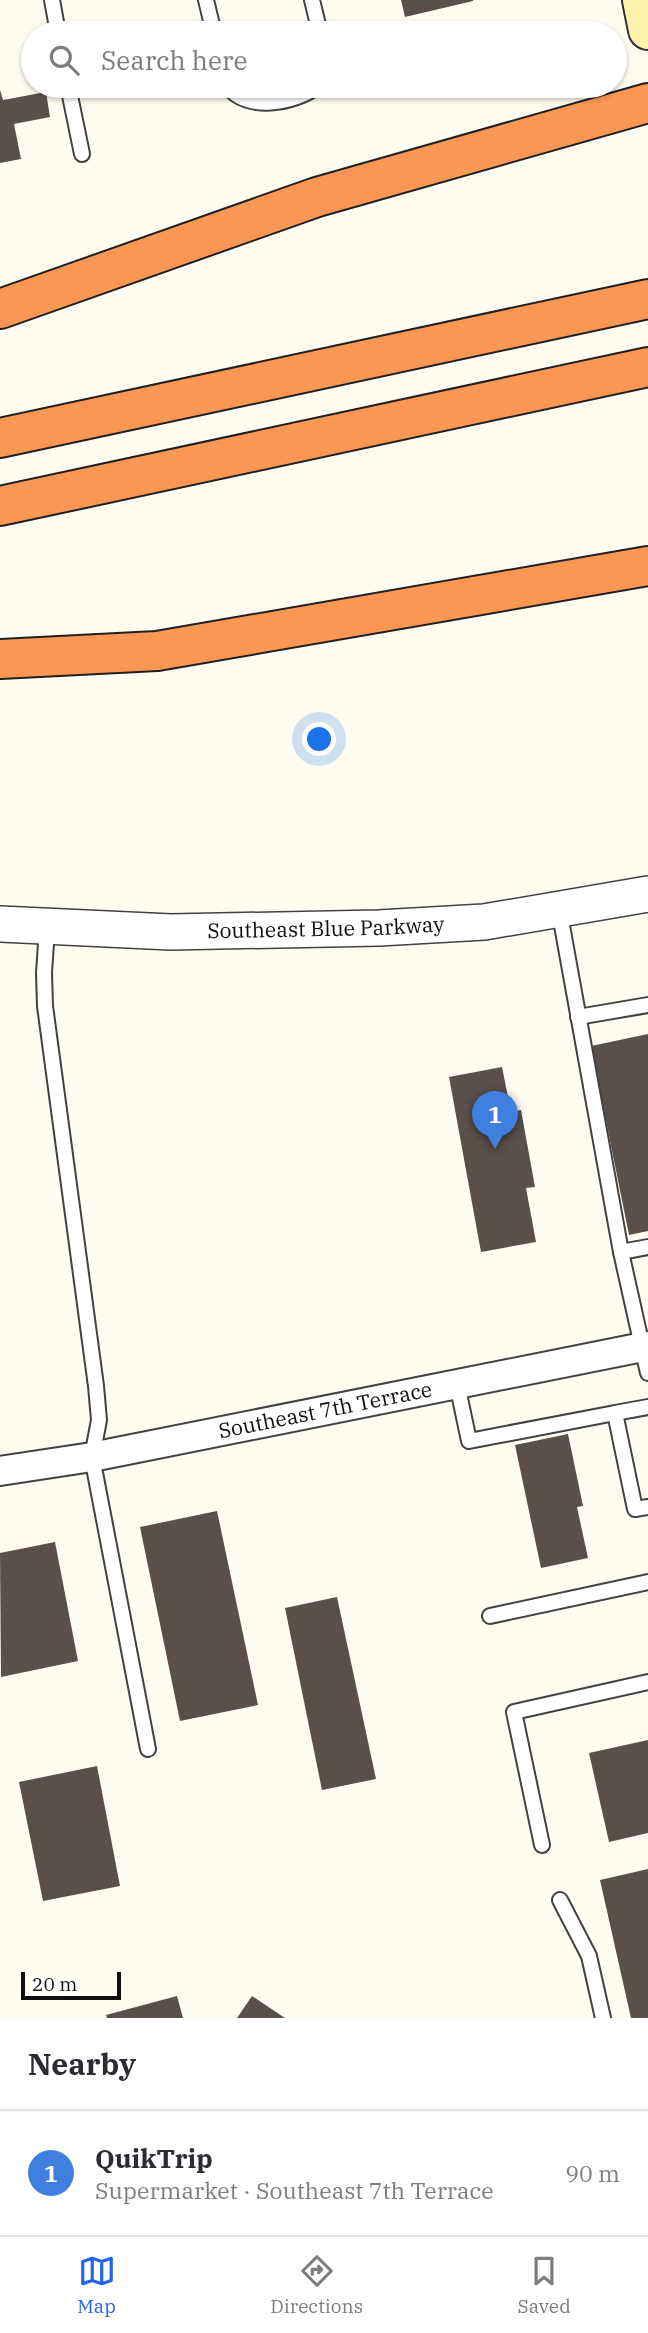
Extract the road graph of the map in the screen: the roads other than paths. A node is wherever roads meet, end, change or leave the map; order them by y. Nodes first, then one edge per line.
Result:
1 (51, 0) edge
2 (206, 0) edge
3 (313, 0) edge
4 (642, 0) edge
5 (55, 21) edge
6 (211, 21) edge
7 (317, 21) edge
8 (648, 30) edge
9 (70, 98) edge
10 (239, 98) edge
11 (287, 98) edge
12 (648, 103) edge
13 (82, 154) dead end
14 (648, 299) edge
15 (0, 309) edge
16 (648, 367) edge
17 (0, 438) edge
18 (0, 506) edge
19 (648, 566) edge
20 (596, 575) junction
21 (648, 590) edge
22 (0, 659) edge
23 (648, 894) edge
24 (559, 909) junction
25 (0, 924) edge
26 (48, 927) junction
27 (648, 1005) edge
28 (578, 1017) junction
29 (648, 1247) edge
30 (621, 1252) junction
31 (646, 1355) edge
32 (457, 1384) junction
33 (648, 1407) edge
34 (615, 1413) junction
35 (92, 1457) junction
36 (0, 1471) edge
37 (648, 1507) edge
38 (648, 1581) edge
39 (490, 1616) dead end
40 (648, 1682) edge
41 (148, 1749) dead end
42 (542, 1845) dead end
43 (560, 1900) dead end
44 (603, 2018) edge

1 - 5 lane
2 - 6 lane
3 - 7 lane
4 - 8 main road
9 - 13 lane
10 - 11 lane
12 - 15 highway
14 - 17 highway
16 - 18 highway
19 - 20 highway
20 - 21 highway
20 - 22 highway
23 - 24 street, Southeast Blue Parkway
24 - 26 street, Southeast Blue Parkway
24 - 28 lane
25 - 26 street, Southeast Blue Parkway
26 - 35 lane
27 - 28 lane
28 - 30 lane
29 - 30 lane
30 - 31 lane
31 - 32 street, Southeast 7th Terrace
32 - 34 lane
32 - 35 street, Southeast 7th Terrace
33 - 34 lane
34 - 37 lane
35 - 36 street, Southeast 7th Terrace
35 - 41 lane
38 - 39 lane
40 - 42 lane
43 - 44 lane

